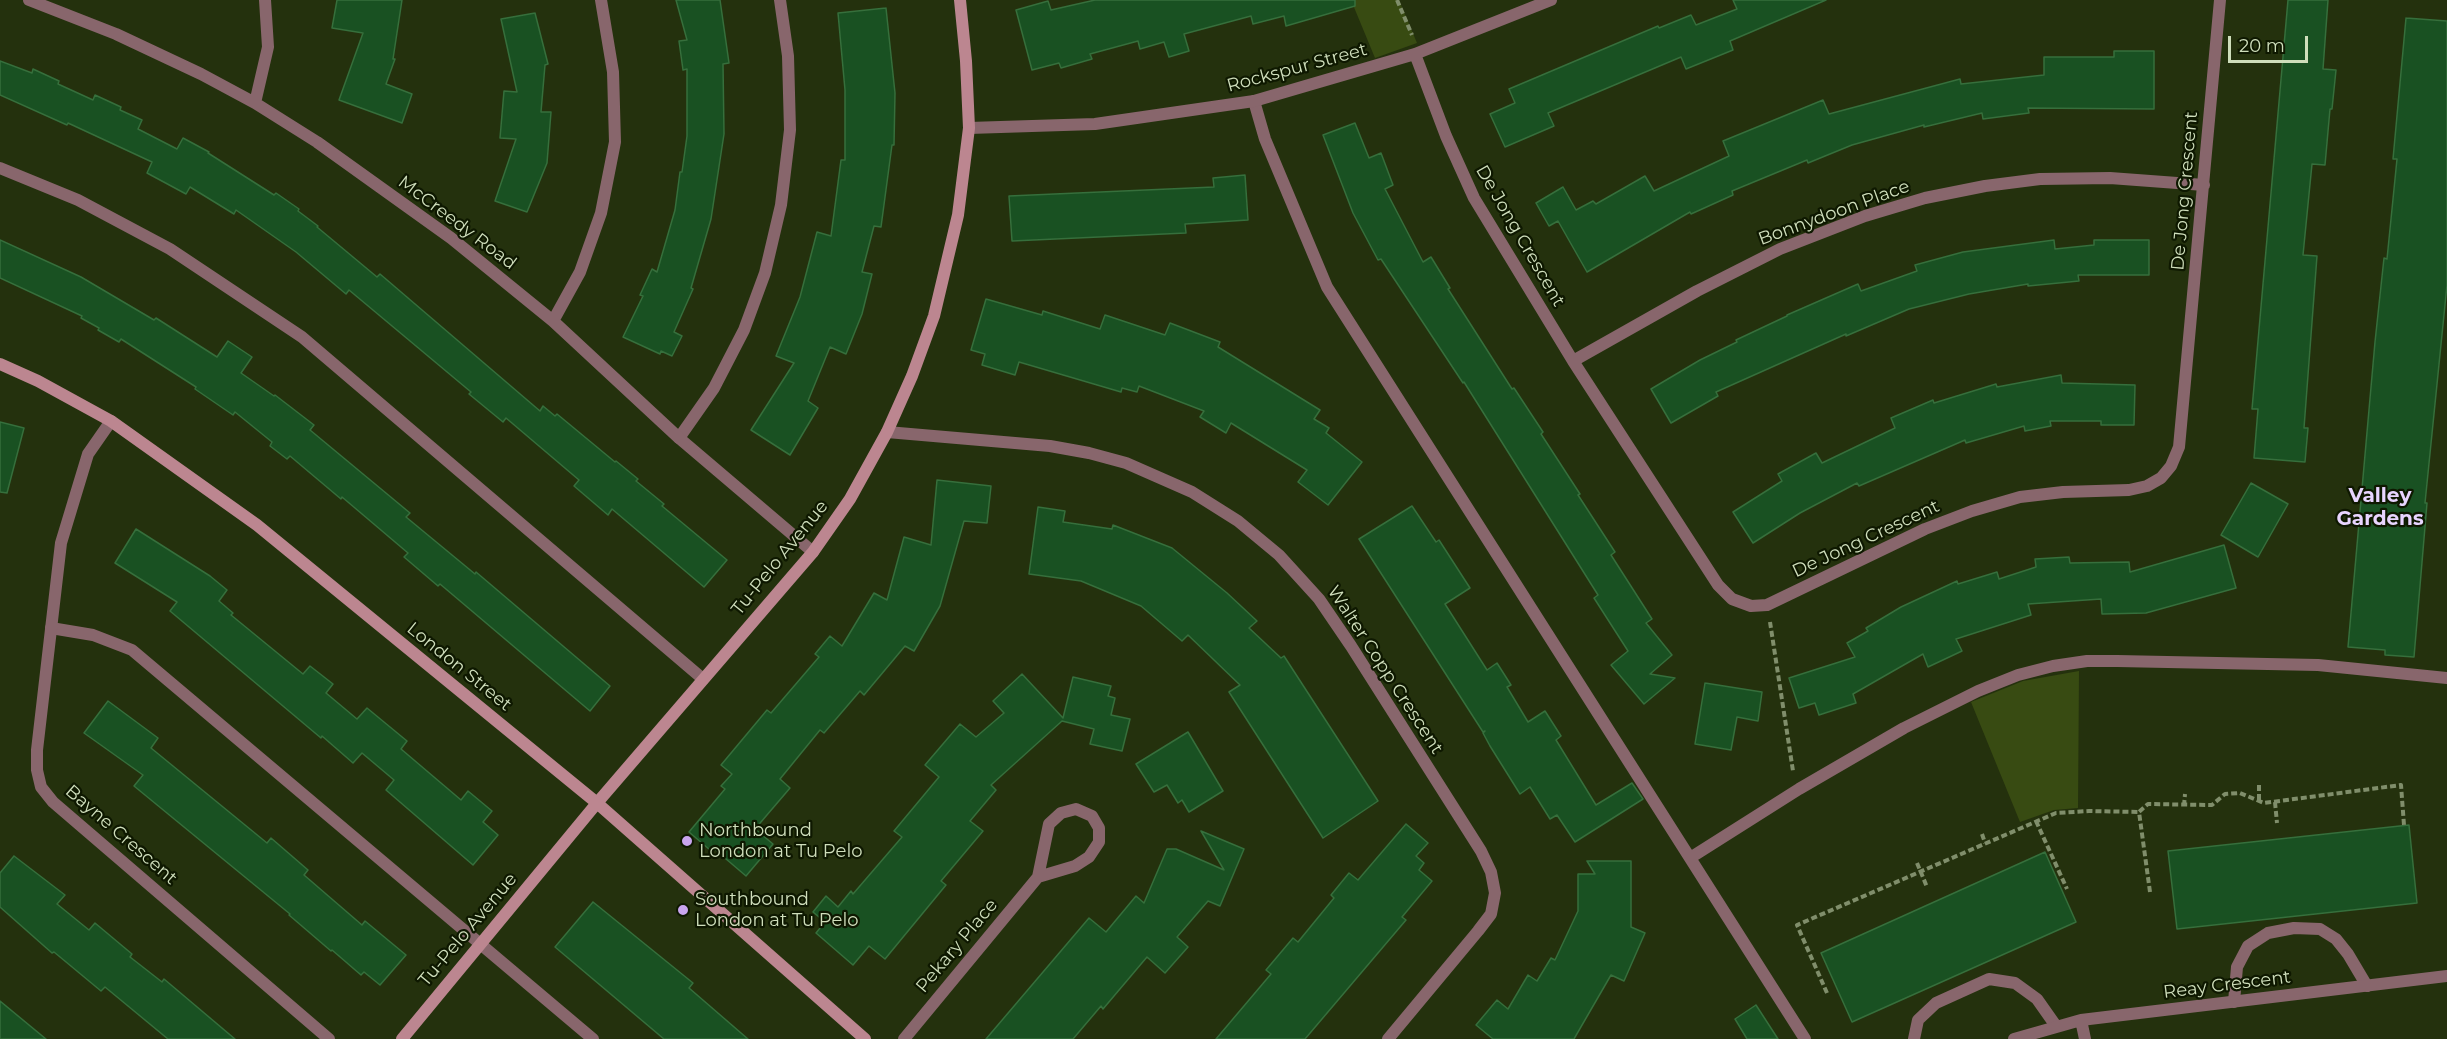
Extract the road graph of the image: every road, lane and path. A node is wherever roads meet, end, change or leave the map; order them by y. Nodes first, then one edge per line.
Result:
1 (29, 0) edge
2 (266, 0) edge
3 (601, 0) edge
4 (780, 0) edge
5 (960, 0) edge
6 (1397, 0) edge
7 (1551, 0) edge
8 (2220, 0) edge
9 (1417, 53) junction
10 (1254, 101) junction
11 (255, 104) junction
12 (969, 128) junction
13 (0, 168) edge
14 (2204, 185) junction
15 (553, 321) junction
16 (1573, 361) junction
17 (0, 364) edge
18 (111, 421) junction
19 (887, 432) junction
20 (679, 438) junction
21 (813, 552) junction
22 (1767, 605) junction
23 (51, 627) junction
24 (2447, 678) edge
25 (703, 679) junction
26 (2259, 785) dead end
27 (1799, 789) junction
28 (2185, 794) dead end
29 (2259, 801) junction
30 (2275, 802) junction
31 (597, 803) junction
32 (2114, 804) dead end
33 (2184, 806) junction
34 (2114, 812) junction
35 (2139, 812) junction
36 (2036, 821) junction
37 (2277, 823) dead end
38 (2404, 825) dead end
39 (1982, 834) dead end
40 (1985, 843) junction
41 (1690, 858) junction
42 (1917, 863) dead end
43 (1920, 871) junction
44 (1038, 877) junction
45 (1927, 887) dead end
46 (2067, 889) dead end
47 (2150, 892) dead end
48 (480, 944) junction
49 (2447, 976) edge
50 (2367, 986) junction
51 (1827, 993) dead end
52 (2234, 1002) junction
53 (2081, 1020) junction
54 (2056, 1026) junction
55 (329, 1039) edge
56 (402, 1039) edge
57 (593, 1039) edge
58 (865, 1039) edge
59 (904, 1039) edge
60 (1388, 1039) edge
61 (1804, 1039) edge
62 (1914, 1039) edge
63 (2014, 1039) edge
64 (2085, 1039) edge

1 - 11 street, McCreedy Road
2 - 11 street
3 - 15 street
4 - 20 street
5 - 12 street, Tu-Pelo Avenue
6 - 9 path
7 - 9 street, Rockspur Street
8 - 14 street, De Jong Crescent
9 - 10 street, Rockspur Street
9 - 16 street, De Jong Crescent
10 - 12 street, Rockspur Street
10 - 41 street
11 - 15 street, McCreedy Road
12 - 19 street, Tu-Pelo Avenue
13 - 25 street
14 - 16 street, Bonnydoon Place
14 - 22 street, De Jong Crescent
15 - 20 street, McCreedy Road
16 - 22 street, De Jong Crescent
17 - 18 street, London Street
18 - 23 street, Bayne Crescent
18 - 31 street, London Street
19 - 21 street, Tu-Pelo Avenue
19 - 60 street, Walter Copp Crescent
20 - 21 street, McCreedy Road
21 - 25 street, Tu-Pelo Avenue
22 - 27 path
23 - 48 street
23 - 55 street, Bayne Crescent
24 - 27 street
25 - 31 street, Tu-Pelo Avenue
26 - 29 path
27 - 41 street
28 - 33 path
29 - 30 path
29 - 33 path
30 - 37 path
30 - 38 path
31 - 48 street, Tu-Pelo Avenue
31 - 58 street, London Street
32 - 34 path
33 - 35 path
34 - 35 path
34 - 36 path
35 - 47 path
36 - 40 path
36 - 46 path
39 - 40 path
40 - 43 path
41 - 61 street
42 - 43 path
43 - 45 path
43 - 51 path
44 - 44 street, Pekary Place
44 - 59 street, Pekary Place
48 - 56 street, Tu-Pelo Avenue
48 - 57 street
49 - 50 street, Reay Crescent
50 - 52 street, Reay Crescent
50 - 52 street
52 - 53 street, Reay Crescent
53 - 54 street, Reay Crescent
53 - 64 street
54 - 62 street
54 - 63 street, Reay Crescent

